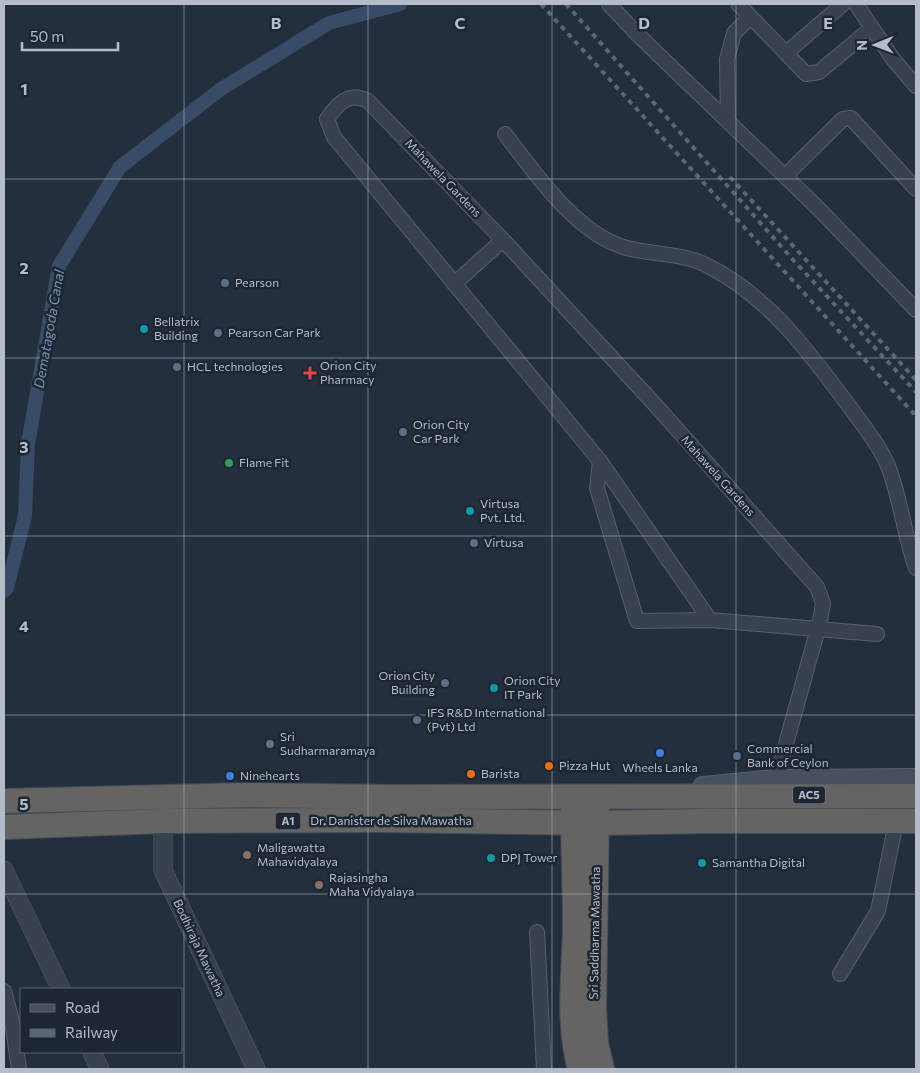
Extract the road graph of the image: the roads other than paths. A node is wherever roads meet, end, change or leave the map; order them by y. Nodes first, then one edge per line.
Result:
1 (609, 4) edge
2 (738, 4) edge
3 (844, 4) edge
4 (856, 4) edge
5 (750, 16) junction
6 (872, 28) junction
7 (786, 53) junction
8 (916, 86) edge
9 (728, 120) junction
10 (505, 134) dead end
11 (785, 176) junction
12 (916, 189) edge
13 (504, 240) junction
14 (454, 284) junction
15 (914, 301) edge
16 (600, 461) junction
17 (916, 568) edge
18 (710, 620) junction
19 (817, 630) junction
20 (877, 634) dead end
21 (916, 779) edge
22 (776, 780) junction
23 (608, 796) junction
24 (916, 796) edge
25 (572, 797) junction
26 (4, 801) edge
27 (163, 821) junction
28 (916, 821) edge
29 (629, 822) junction
30 (573, 823) junction
31 (598, 824) junction
32 (4, 827) edge
33 (894, 832) junction
34 (916, 832) edge
35 (6, 879) edge
36 (537, 932) dead end
37 (840, 974) dead end
38 (61, 988) edge
39 (4, 992) edge
40 (92, 1053) edge
41 (19, 1069) edge
42 (100, 1069) edge
43 (256, 1069) edge
44 (544, 1069) edge
45 (580, 1069) edge
46 (602, 1069) edge

1 - 9 street
2 - 5 street
3 - 7 street
4 - 6 street
5 - 7 street
5 - 9 street
6 - 7 street
6 - 8 street
9 - 11 street
10 - 17 street
11 - 12 street
11 - 15 street
13 - 14 street
13 - 14 street, Mahawela Gardens
13 - 19 street, Mahawela Gardens
14 - 16 street, Mahawela Gardens
16 - 18 street, Mahawela Gardens
16 - 18 street
18 - 19 street
19 - 20 street
19 - 22 street, Mahawela Gardens
21 - 22 main road
22 - 23 main road
23 - 24 highway, AC5
23 - 25 highway, Dr. Danister de Silva Mawatha / A1
23 - 31 highway, Sri Saddharma Mawatha
25 - 26 highway, Dr. Danister de Silva Mawatha / A1
25 - 30 highway, Sri Saddharma Mawatha
27 - 30 highway, Dr. Danister de Silva Mawatha / A1
27 - 32 highway, Dr. Danister de Silva Mawatha / A1
27 - 43 street, Bodhiraja Mawatha
28 - 29 highway, AC5
29 - 31 highway, AC5
29 - 33 main road
30 - 31 highway, Dr. Danister de Silva Mawatha / A1
30 - 45 highway, Sri Saddharma Mawatha
31 - 46 highway, Sri Saddharma Mawatha
33 - 34 main road
33 - 37 street
35 - 38 street
36 - 44 street
39 - 41 street
40 - 42 street

